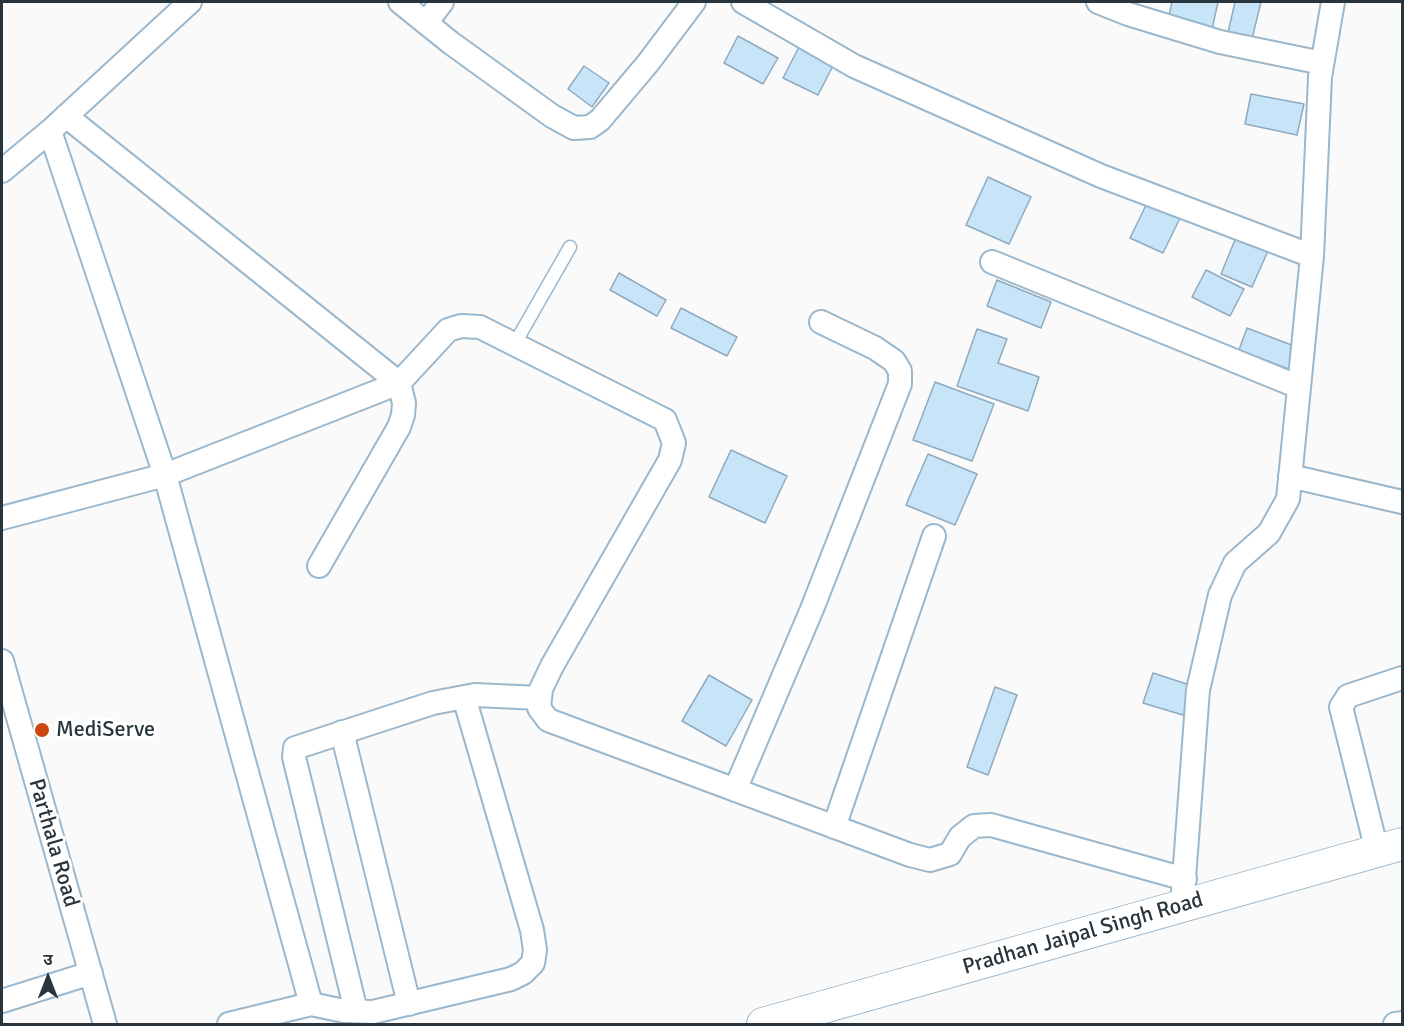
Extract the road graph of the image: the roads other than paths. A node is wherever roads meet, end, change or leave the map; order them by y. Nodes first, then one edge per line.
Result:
1 (190, 2) edge
2 (400, 2) edge
3 (442, 2) edge
4 (694, 2) edge
5 (743, 2) edge
6 (1098, 2) edge
7 (1333, 2) edge
8 (426, 22) junction
9 (1322, 63) junction
10 (58, 123) junction
11 (2, 171) edge
12 (570, 247) dead end
13 (1312, 256) junction
14 (992, 262) dead end
15 (821, 322) dead end
16 (514, 345) junction
17 (399, 383) junction
18 (1299, 387) junction
19 (165, 475) junction
20 (1290, 476) junction
21 (1402, 502) edge
22 (2, 519) edge
23 (934, 536) dead end
24 (319, 566) dead end
25 (2, 662) edge
26 (1402, 678) edge
27 (464, 698) junction
28 (540, 698) junction
29 (342, 732) junction
30 (735, 790) junction
31 (834, 827) junction
32 (1390, 847) edge
33 (1182, 893) junction
34 (91, 973) junction
35 (2, 1001) edge
36 (311, 1004) junction
37 (409, 1004) junction
38 (356, 1011) junction
39 (1402, 1023) edge
40 (105, 1024) edge
41 (229, 1024) edge
42 (763, 1024) edge
43 (1395, 1024) edge

1 - 10 street
2 - 8 street
3 - 8 street
4 - 8 street
5 - 13 street
6 - 9 street
7 - 9 street
9 - 13 street
10 - 11 street
10 - 17 street
10 - 19 street
12 - 16 lane
13 - 18 street
14 - 18 street
15 - 30 street
16 - 17 street
16 - 28 street
17 - 19 street
17 - 24 street
18 - 20 street
19 - 22 street
19 - 36 street
20 - 21 street
20 - 33 street
23 - 31 street
25 - 34 street, Parthala Road
26 - 32 street
27 - 28 street
27 - 29 street
27 - 37 street
28 - 30 street
29 - 37 street
29 - 38 street
30 - 31 street
31 - 33 street
32 - 33 street, Pradhan Jaipal Singh Road
33 - 42 street, Pradhan Jaipal Singh Road
34 - 35 street
34 - 40 street, Parthala Road
36 - 38 street
36 - 41 street
37 - 38 street
39 - 43 street

